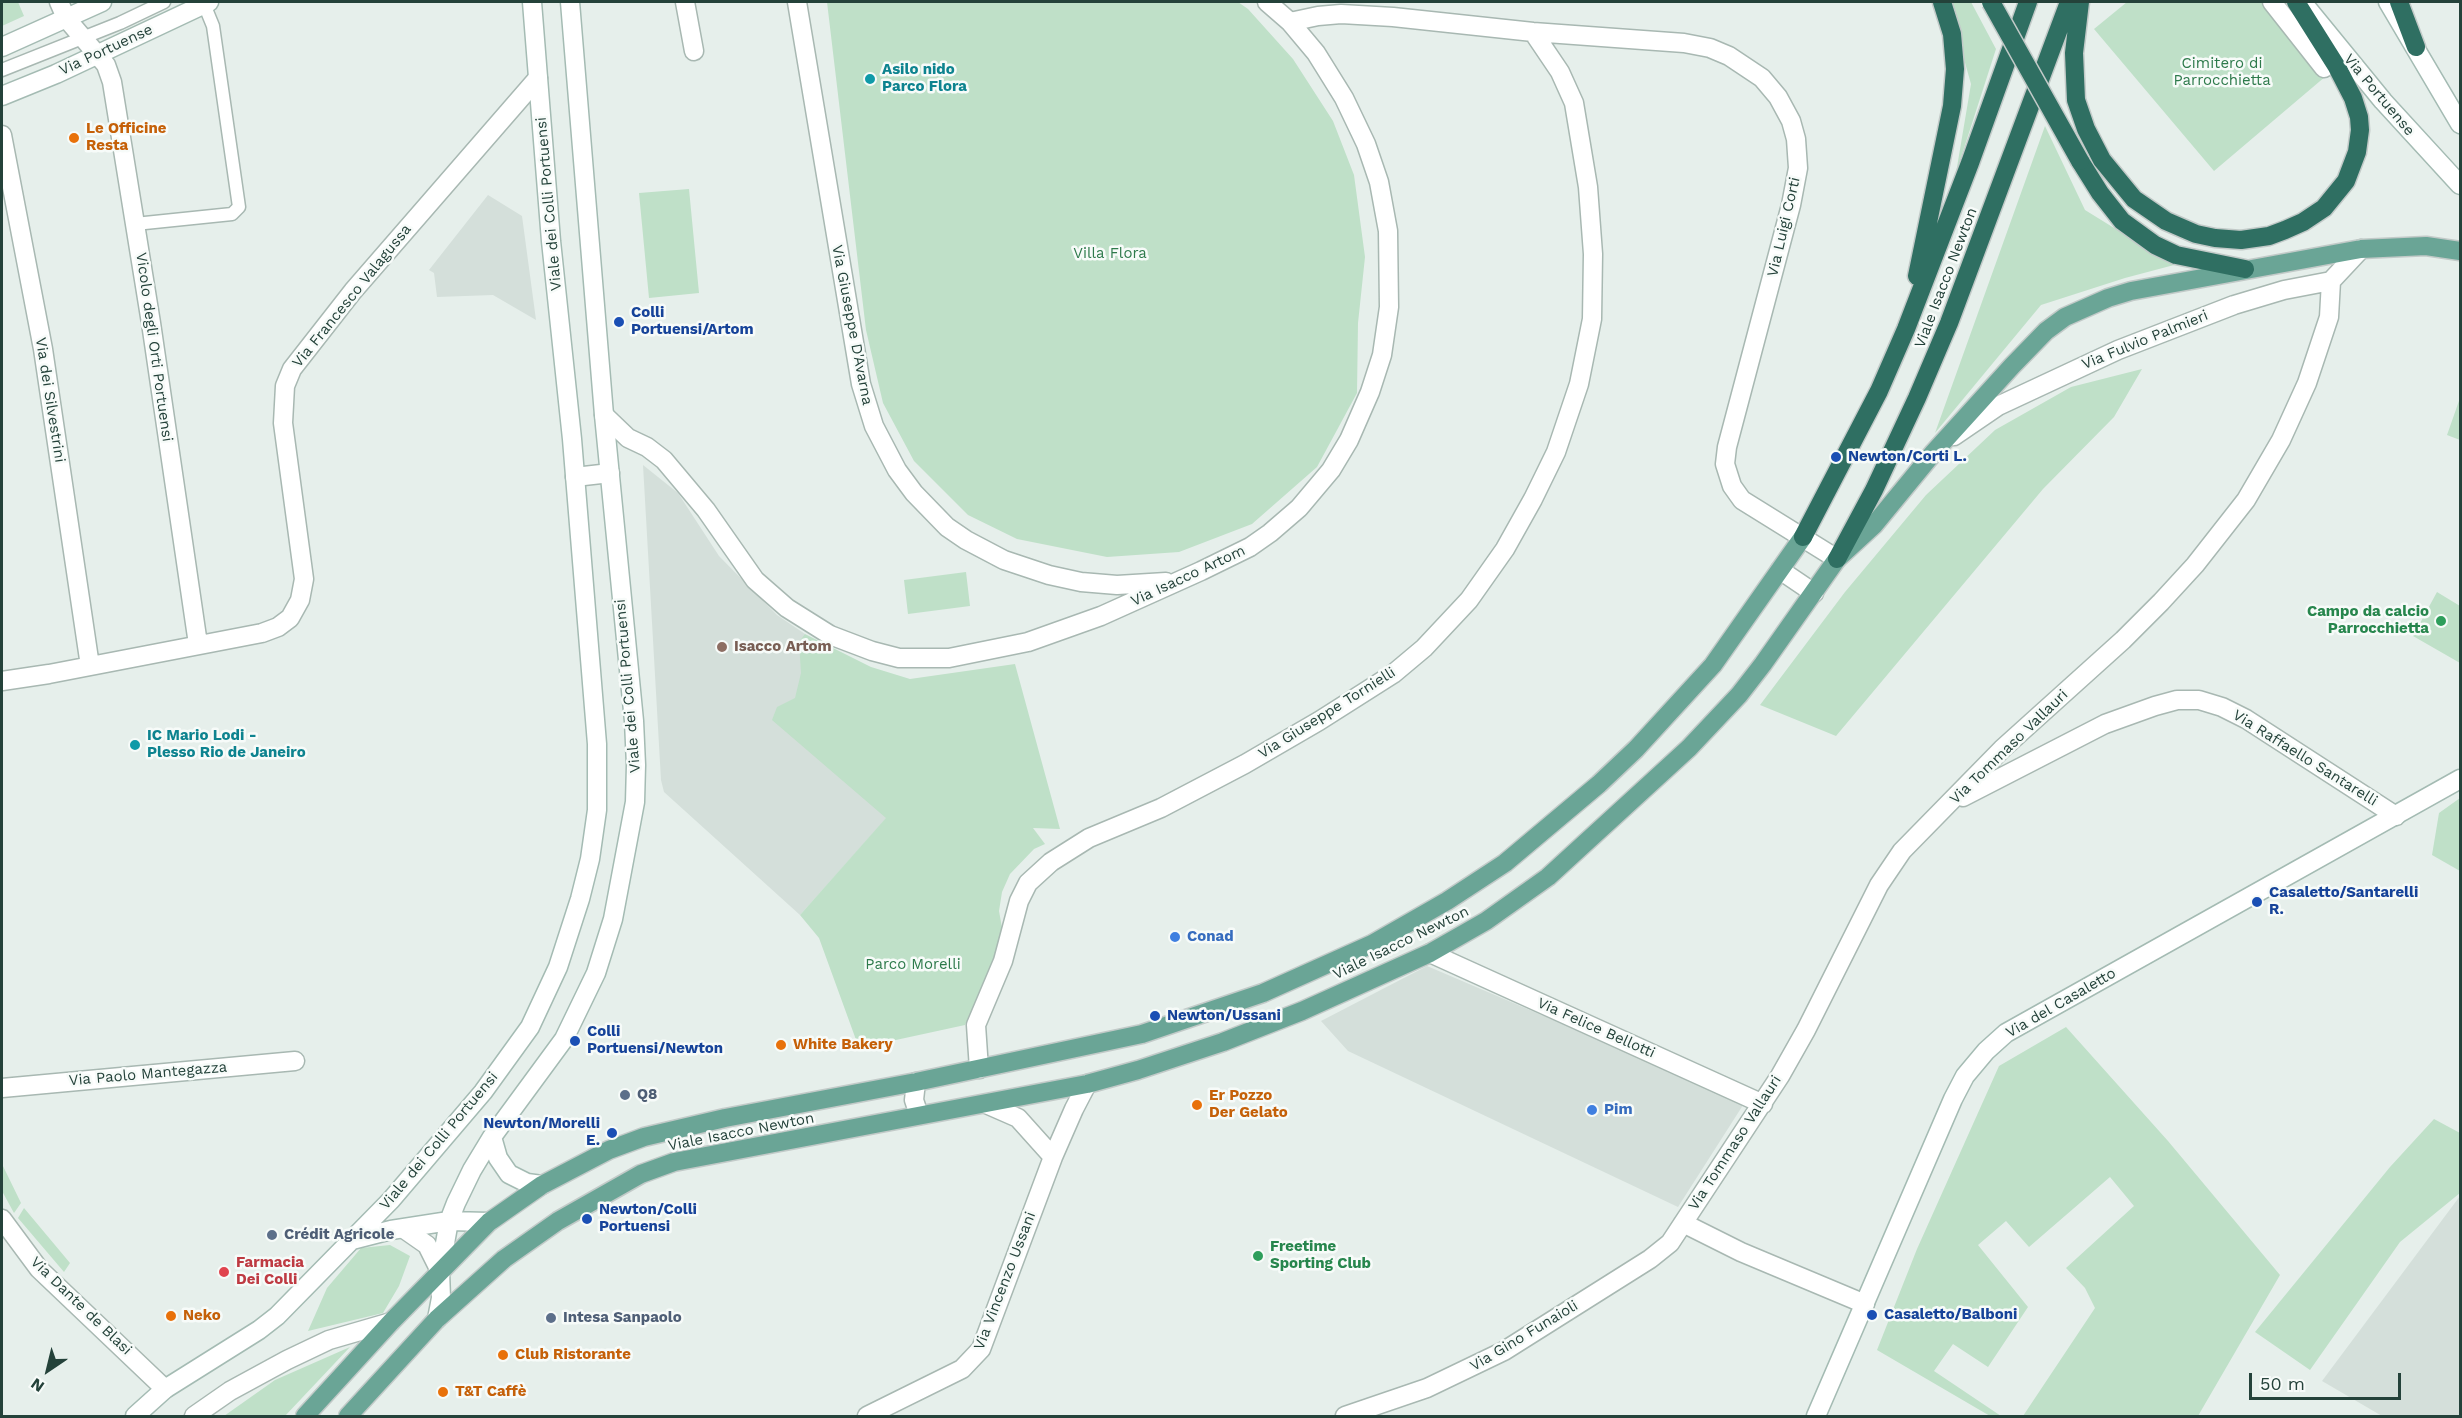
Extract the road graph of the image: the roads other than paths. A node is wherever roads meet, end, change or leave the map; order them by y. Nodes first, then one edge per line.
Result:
1 (102, 2) edge
2 (164, 2) edge
3 (532, 2) edge
4 (570, 2) edge
5 (685, 2) edge
6 (797, 2) edge
7 (1267, 2) edge
8 (1942, 2) edge
9 (1991, 2) edge
10 (2028, 2) edge
11 (2069, 2) edge
12 (2080, 2) edge
13 (2272, 2) edge
14 (2296, 2) edge
15 (2302, 2) edge
16 (2388, 2) edge
17 (2400, 2) edge
18 (207, 3) edge
19 (62, 10) edge
20 (1290, 22) junction
21 (1533, 32) junction
22 (84, 37) junction
23 (2, 47) edge
24 (2416, 47) junction
25 (694, 51) dead end
26 (98, 54) junction
27 (2324, 68) dead end
28 (2, 70) edge
29 (538, 78) junction
30 (2, 96) edge
31 (2460, 123) edge
32 (2, 135) edge
33 (2460, 185) edge
34 (135, 224) junction
35 (2361, 249) junction
36 (2460, 251) edge
37 (2245, 269) junction
38 (2331, 281) junction
39 (1906, 329) junction
40 (604, 415) junction
41 (1934, 452) junction
42 (610, 473) junction
43 (575, 477) junction
44 (1803, 537) junction
45 (1837, 559) junction
46 (1780, 570) junction
47 (1177, 582) junction
48 (1814, 592) junction
49 (198, 644) junction
50 (90, 666) junction
51 (2, 681) edge
52 (2460, 779) edge
53 (1948, 805) junction
54 (2396, 816) junction
55 (1430, 953) junction
56 (295, 1061) dead end
57 (979, 1068) junction
58 (916, 1082) junction
59 (1087, 1084) junction
60 (2, 1088) edge
61 (986, 1104) junction
62 (1762, 1104) junction
63 (919, 1115) junction
64 (492, 1137) junction
65 (1053, 1157) junction
66 (542, 1185) junction
67 (2, 1219) edge
68 (449, 1221) junction
69 (489, 1222) junction
70 (1683, 1223) junction
71 (404, 1229) junction
72 (352, 1240) junction
73 (440, 1271) junction
74 (1865, 1304) junction
75 (437, 1319) junction
76 (391, 1322) junction
77 (165, 1389) junction
78 (135, 1416) edge
79 (194, 1416) edge
80 (305, 1416) edge
81 (348, 1416) edge
82 (867, 1416) edge
83 (1345, 1416) edge
84 (1816, 1416) edge

1 - 19 street
2 - 22 lane, Via Portuense
3 - 29 street, Viale dei Colli Portuensi
4 - 40 street, Viale dei Colli Portuensi
5 - 25 street
6 - 47 street, Via Giuseppe D'Avarna
7 - 20 street, Via Isacco Artom
8 - 39 highway
9 - 37 highway, bridge
10 - 39 highway, Viale Isacco Newton
11 - 45 highway, Viale Isacco Newton
12 - 14 highway
13 - 27 street
15 - 33 street, Via Portuense
16 - 24 street
17 - 24 highway
18 - 26 street, Via Portuense
18 - 34 lane
19 - 22 street, Vicolo degli Orti Portuensi
19 - 23 street
20 - 21 street, Via Luigi Corti
20 - 47 street, Via Isacco Artom
21 - 44 street, Via Luigi Corti
21 - 57 street, Via Giuseppe Tornielli
22 - 26 street, Vicolo degli Orti Portuensi
22 - 28 lane, Via Portuense
24 - 31 street
26 - 30 street, Via Portuense
26 - 34 street, Vicolo degli Orti Portuensi
29 - 43 street, Viale dei Colli Portuensi
29 - 49 street, Via Francesco Valagussa
32 - 50 street, Via dei Silvestrini
34 - 49 street, Vicolo degli Orti Portuensi
35 - 36 main road
35 - 37 main road
35 - 38 street
37 - 41 main road
38 - 41 street, Via Fulvio Palmieri
38 - 53 street, Via Tommaso Vallauri
39 - 44 highway, Viale Isacco Newton
40 - 42 street, Viale dei Colli Portuensi
40 - 47 street, Via Isacco Artom
41 - 45 main road
42 - 43 street
42 - 64 street, Viale dei Colli Portuensi
43 - 72 street, Viale dei Colli Portuensi
44 - 45 street
44 - 46 main road, Viale Isacco Newton
45 - 48 main road, Viale Isacco Newton
46 - 48 street
46 - 57 main road, Viale Isacco Newton
48 - 55 main road, Viale Isacco Newton
49 - 50 street, Via Francesco Valagussa
50 - 51 street, Via Francesco Valagussa
52 - 54 street, Via del Casaletto
53 - 54 street, Via Raffaello Santarelli
53 - 62 street, Via Tommaso Vallauri
54 - 74 street, Via del Casaletto
55 - 59 main road, Viale Isacco Newton
55 - 62 street, Via Felice Bellotti
56 - 60 street, Via Paolo Mantegazza
57 - 58 main road, Viale Isacco Newton
58 - 63 street
58 - 66 main road, Viale Isacco Newton
59 - 61 main road, Viale Isacco Newton
59 - 65 street, Via Vincenzo Ussani
61 - 63 main road, Viale Isacco Newton
61 - 65 street
62 - 70 street, Via Tommaso Vallauri
63 - 75 main road, Viale Isacco Newton
64 - 66 street
64 - 68 street, Viale dei Colli Portuensi
65 - 82 street, Via Vincenzo Ussani
66 - 69 main road, Viale Isacco Newton
67 - 77 street, Via Dante de Blasi
68 - 69 street
68 - 71 street
68 - 73 street, Viale dei Colli Portuensi
69 - 73 main road, Viale Isacco Newton
70 - 74 street
70 - 83 street, Via Gino Funaioli
71 - 72 street
71 - 73 street
72 - 77 street, Viale dei Colli Portuensi
73 - 75 street, Viale dei Colli Portuensi
73 - 76 main road, Viale Isacco Newton
74 - 84 street, Via del Casaletto
75 - 81 main road, Viale Isacco Newton
76 - 79 street
76 - 80 main road, Viale Isacco Newton
77 - 78 street, Viale dei Colli Portuensi

